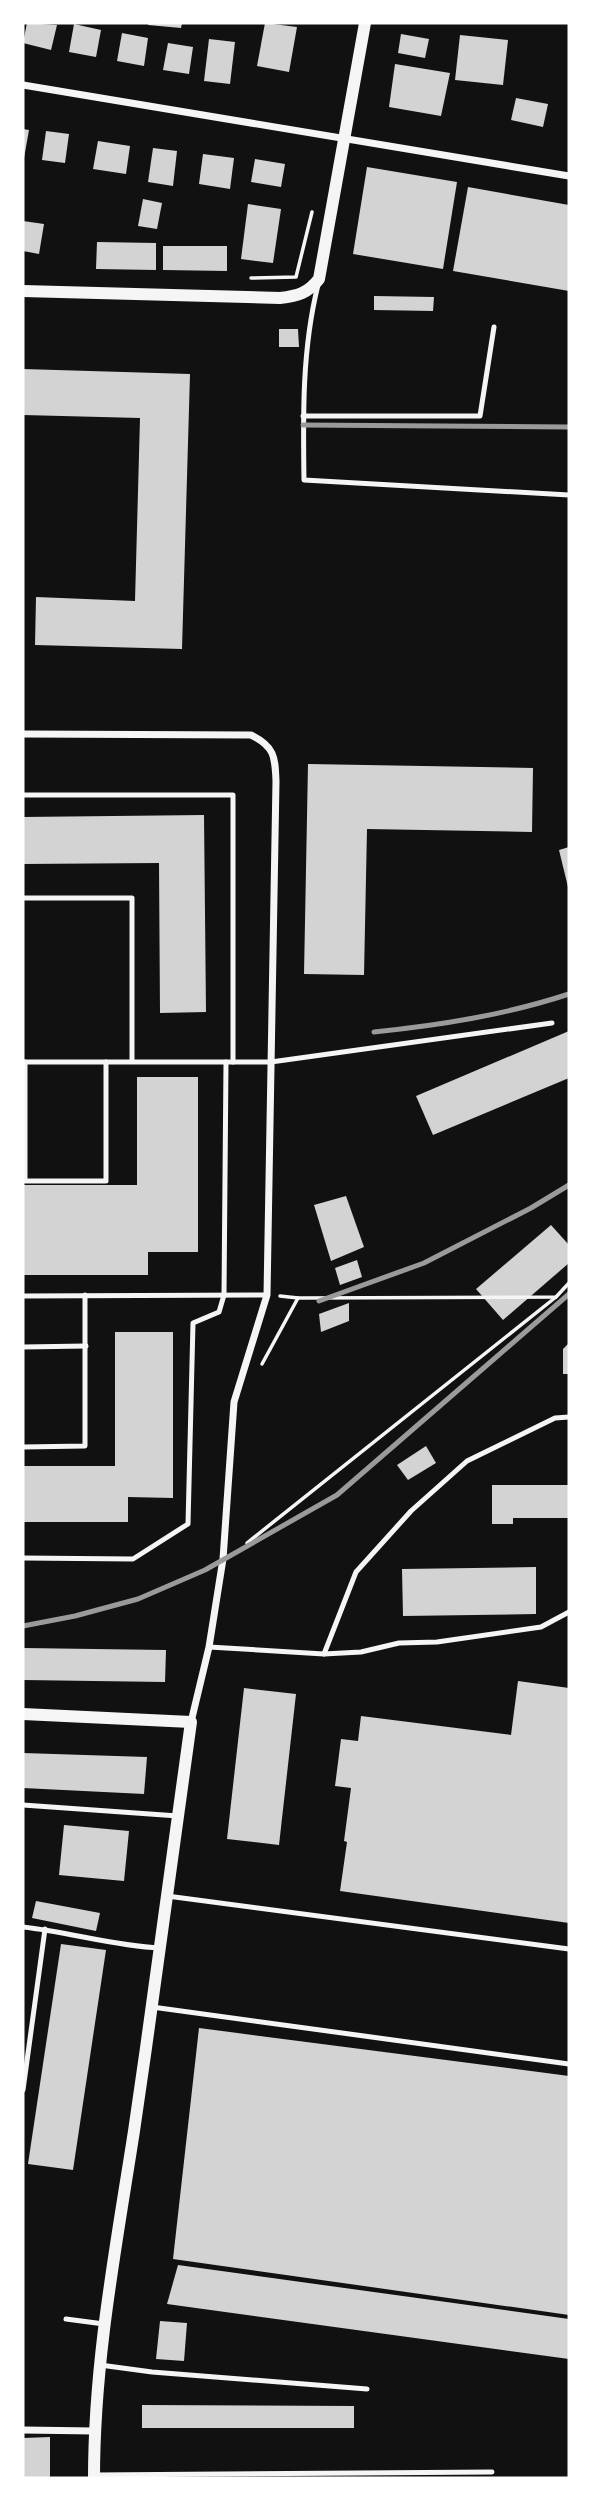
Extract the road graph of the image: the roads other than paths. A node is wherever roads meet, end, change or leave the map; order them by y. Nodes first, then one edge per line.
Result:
1 (365, 23) edge
2 (23, 85) edge
3 (345, 139) junction
4 (569, 176) edge
5 (319, 279) junction
6 (23, 291) edge
7 (494, 327) dead end
8 (303, 416) junction
9 (569, 495) edge
10 (23, 734) edge
11 (23, 795) edge
12 (23, 898) edge
13 (552, 1023) dead end
14 (132, 1061) junction
15 (24, 1062) edge
16 (106, 1062) junction
17 (229, 1062) junction
18 (271, 1062) junction
19 (225, 1295) junction
20 (267, 1295) junction
21 (23, 1296) edge
22 (85, 1296) junction
23 (86, 1346) junction
24 (23, 1347) edge
25 (569, 1417) edge
26 (23, 1447) edge
27 (23, 1558) edge
28 (569, 1612) edge
29 (209, 1647) junction
30 (324, 1654) junction
31 (23, 1714) edge
32 (191, 1723) junction
33 (23, 1805) edge
34 (178, 1816) junction
35 (167, 1896) junction
36 (23, 1927) edge
37 (45, 1929) junction
38 (160, 1948) junction
39 (569, 1949) edge
40 (152, 2007) junction
41 (569, 2064) edge
42 (23, 2090) edge
43 (66, 2319) dead end
44 (104, 2324) junction
45 (100, 2365) junction
46 (367, 2389) dead end
47 (23, 2430) edge
48 (94, 2431) junction
49 (492, 2472) dead end
50 (94, 2477) edge

1 - 3 street
2 - 3 street
3 - 4 street
3 - 5 street
5 - 6 street
5 - 8 lane
7 - 8 lane
8 - 9 lane
10 - 18 street
11 - 17 lane
12 - 14 lane
13 - 18 lane
14 - 16 lane
14 - 17 lane
15 - 16 lane
15 - 16 lane
17 - 18 lane
17 - 19 lane
18 - 20 street
19 - 20 lane
19 - 22 lane
19 - 27 lane
20 - 29 street
21 - 22 lane
22 - 23 lane
23 - 24 lane
23 - 26 lane
25 - 30 lane
28 - 30 lane
29 - 30 lane
29 - 32 street
31 - 32 street
32 - 34 street
33 - 34 lane
34 - 35 street
35 - 38 street
35 - 39 lane
36 - 37 lane
37 - 38 lane
37 - 42 lane
38 - 40 street
40 - 41 lane
40 - 44 street
43 - 44 lane
44 - 45 street
45 - 46 lane
45 - 48 street
47 - 48 street
48 - 50 street
49 - 50 lane

